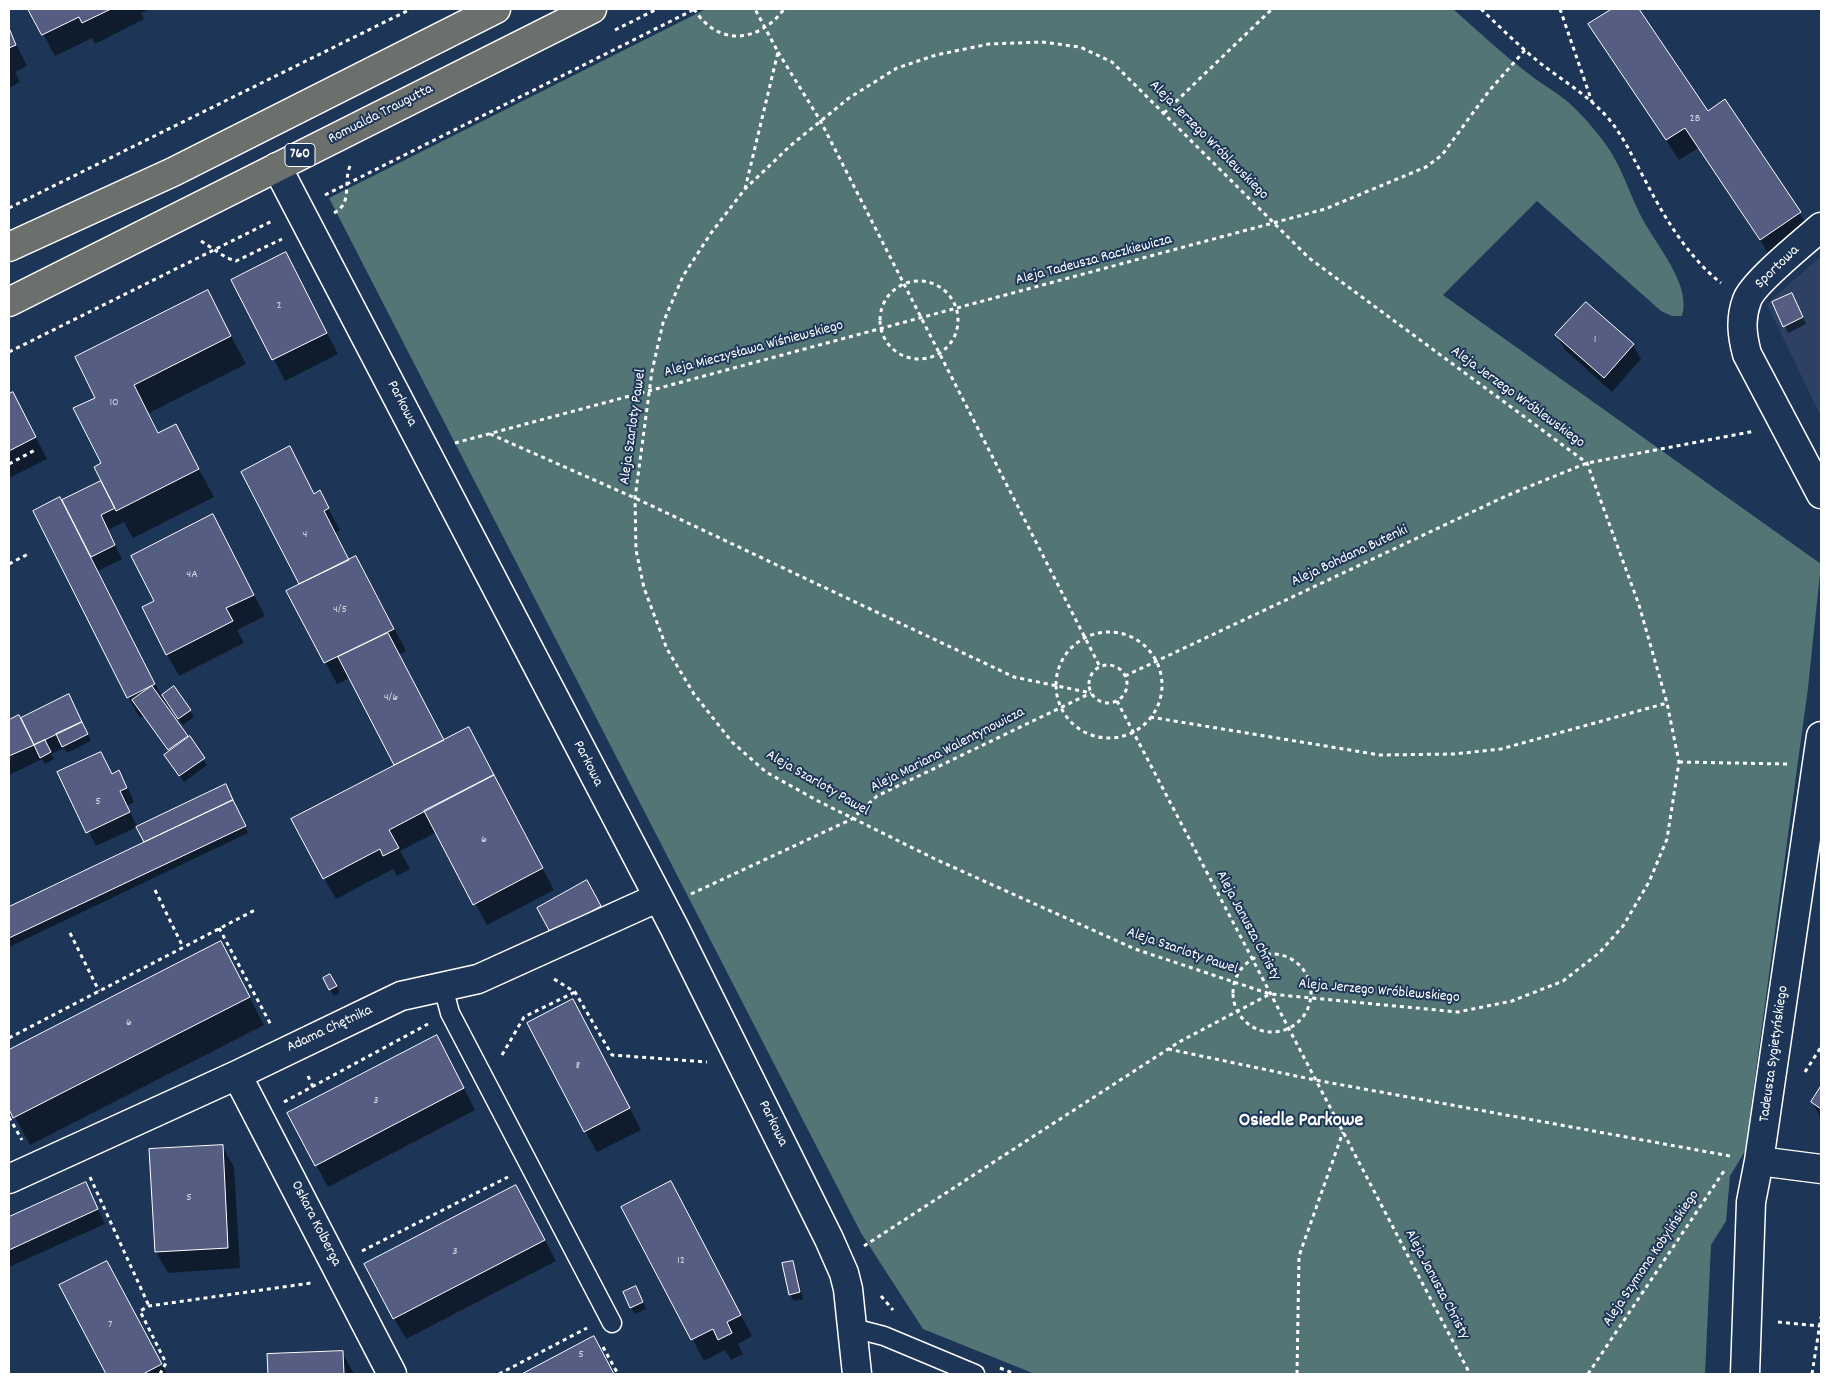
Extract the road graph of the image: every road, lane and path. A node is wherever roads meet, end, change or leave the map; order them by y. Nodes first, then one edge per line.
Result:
1 (411, 9) edge
2 (496, 9) edge
3 (592, 9) edge
4 (695, 9) edge
5 (755, 9) edge
6 (784, 9) edge
7 (1272, 9) edge
8 (1481, 9) edge
9 (1560, 9) edge
10 (766, 28) junction
11 (1525, 50) junction
12 (778, 52) junction
13 (1592, 103) junction
14 (1164, 113) junction
15 (820, 120) junction
16 (277, 167) junction
17 (745, 189) junction
18 (299, 207) junction
19 (9, 208) edge
20 (1274, 224) junction
21 (1821, 227) edge
22 (287, 236) dead end
23 (198, 240) dead end
24 (9, 247) edge
25 (215, 250) junction
26 (902, 285) junction
27 (9, 302) edge
28 (1745, 306) junction
29 (957, 309) junction
30 (920, 319) junction
31 (881, 329) junction
32 (9, 352) edge
33 (938, 354) junction
34 (650, 389) junction
35 (1784, 425) junction
36 (489, 434) junction
37 (450, 444) dead end
38 (37, 449) dead end
39 (1587, 463) junction
40 (9, 464) edge
41 (1821, 494) edge
42 (635, 498) junction
43 (30, 553) dead end
44 (9, 564) edge
45 (1085, 637) junction
46 (1156, 662) junction
47 (1100, 667) junction
48 (1125, 676) junction
49 (1056, 686) junction
50 (1091, 693) junction
51 (1117, 701) junction
52 (1668, 703) junction
53 (1061, 707) junction
54 (1150, 717) junction
55 (1133, 732) junction
56 (1821, 736) edge
57 (1679, 762) junction
58 (1817, 764) junction
59 (852, 819) junction
60 (155, 890) dead end
61 (670, 898) junction
62 (254, 910) dead end
63 (219, 928) junction
64 (70, 933) dead end
65 (183, 948) junction
66 (1252, 960) junction
67 (546, 974) dead end
68 (1235, 982) junction
69 (443, 987) junction
70 (99, 991) junction
71 (575, 992) junction
72 (1270, 994) junction
73 (1310, 998) junction
74 (1238, 1011) junction
75 (272, 1027) dead end
76 (1288, 1028) junction
77 (9, 1038) edge
78 (1821, 1047) edge
79 (1168, 1049) junction
80 (714, 1062) dead end
81 (237, 1075) junction
82 (1801, 1078) dead end
83 (1315, 1080) junction
84 (486, 1082) junction
85 (9, 1117) edge
86 (9, 1126) edge
87 (15, 1129) junction
88 (1343, 1132) junction
89 (22, 1141) dead end
90 (1746, 1159) junction
91 (1821, 1169) edge
92 (88, 1174) dead end
93 (515, 1174) dead end
94 (9, 1179) edge
95 (354, 1255) dead end
96 (838, 1258) junction
97 (318, 1282) dead end
98 (150, 1306) junction
99 (1821, 1318) edge
100 (1775, 1322) dead end
101 (612, 1323) dead end
102 (592, 1326) dead end
103 (1820, 1326) junction
104 (853, 1328) junction
105 (600, 1342) dead end
106 (160, 1374) edge
107 (392, 1374) edge
108 (499, 1374) edge
109 (618, 1374) edge
110 (857, 1374) edge
111 (975, 1374) edge
112 (1298, 1374) edge
113 (1470, 1374) edge
114 (1588, 1374) edge
115 (1745, 1374) edge
116 (1812, 1374) edge

1 - 19 path
2 - 24 main road
3 - 16 main road, Romualda Traugutta / 760
4 - 10 path
4 - 18 path
5 - 10 path
6 - 10 path
7 - 14 path
8 - 11 path
9 - 13 path
10 - 12 path
11 - 13 path
11 - 20 path, Aleja Tadeusza Raczkiewicza
12 - 15 path
12 - 17 path
13 - 28 path
14 - 15 path, Aleja Jerzego Wróblewskiego
14 - 20 path, Aleja Jerzego Wróblewskiego
15 - 17 path, Aleja Szarloty Pawel
15 - 26 path
16 - 18 street, Parkowa
16 - 27 main road, Romualda Traugutta / 760
17 - 34 path, Aleja Szarloty Pawel
18 - 25 path
18 - 61 street, Parkowa
20 - 29 path, Aleja Tadeusza Raczkiewicza
20 - 39 path, Aleja Jerzego Wróblewskiego
21 - 28 street, Sportowa
22 - 25 path
23 - 25 path
25 - 32 path
26 - 29 path
26 - 30 path
26 - 31 path
28 - 35 street
29 - 30 path, Aleja Tadeusza Raczkiewicza
29 - 33 path
30 - 31 path, Aleja Mieczysława Wiśniewskiego
30 - 33 path
31 - 33 path
31 - 34 path, Aleja Mieczysława Wiśniewskiego
33 - 45 path
34 - 36 path, Aleja Mieczysława Wiśniewskiego
34 - 42 path, Aleja Szarloty Pawel
35 - 39 path, Aleja Bohdana Butenki
35 - 41 street
36 - 37 path, Aleja Mieczysława Wiśniewskiego
36 - 42 path
38 - 40 path
39 - 46 path, Aleja Bohdana Butenki
39 - 52 path, Aleja Jerzego Wróblewskiego
42 - 49 path
42 - 59 path, Aleja Szarloty Pawel
43 - 44 path
45 - 46 path
45 - 47 path
45 - 49 path
46 - 48 path, Aleja Bohdana Butenki
46 - 54 path
47 - 48 path
47 - 50 path
48 - 51 path
49 - 50 path
49 - 53 path
50 - 51 path
50 - 53 path, Aleja Mariana Walentynowicza
51 - 55 path, Aleja Janusza Christy
52 - 54 path
52 - 57 path, Aleja Jerzego Wróblewskiego
53 - 55 path
53 - 59 path, Aleja Mariana Walentynowicza
54 - 55 path
55 - 66 path, Aleja Janusza Christy
56 - 58 street, Tadeusza Sygietyńskiego
57 - 58 path
57 - 73 path, Aleja Jerzego Wróblewskiego
58 - 90 street, Tadeusza Sygietyńskiego
59 - 61 path, Aleja Mariana Walentynowicza
59 - 68 path, Aleja Szarloty Pawel
60 - 65 path
61 - 69 street, Adama Chętnika
61 - 96 street, Parkowa
62 - 63 path
63 - 65 path
63 - 75 path
64 - 70 path
65 - 70 path
66 - 68 path
66 - 72 path, Aleja Janusza Christy
66 - 73 path
67 - 71 path
68 - 72 path, Aleja Szarloty Pawel
68 - 74 path
69 - 81 street, Adama Chętnika
69 - 84 lane
70 - 77 path
71 - 80 path
71 - 84 path
72 - 73 path, Aleja Jerzego Wróblewskiego
72 - 74 path
72 - 76 path, Aleja Janusza Christy
73 - 76 path
74 - 76 path
74 - 79 path
76 - 83 path, Aleja Janusza Christy
78 - 82 path
79 - 83 path
79 - 96 path
81 - 94 street, Adama Chętnika
81 - 107 street, Oskara Kolberga
83 - 88 path, Aleja Janusza Christy
83 - 90 path
84 - 101 lane
85 - 87 path
86 - 87 path
87 - 89 path
88 - 112 path
88 - 113 path, Aleja Janusza Christy
90 - 91 street
90 - 114 path, Aleja Szymona Kobylińskiego
90 - 115 street, Tadeusza Sygietyńskiego
92 - 98 path
93 - 95 path
96 - 104 street, Parkowa
97 - 98 path
98 - 106 path
99 - 103 path
100 - 103 path
102 - 108 path
103 - 116 path
104 - 110 street, Parkowa
104 - 111 lane
105 - 109 path

